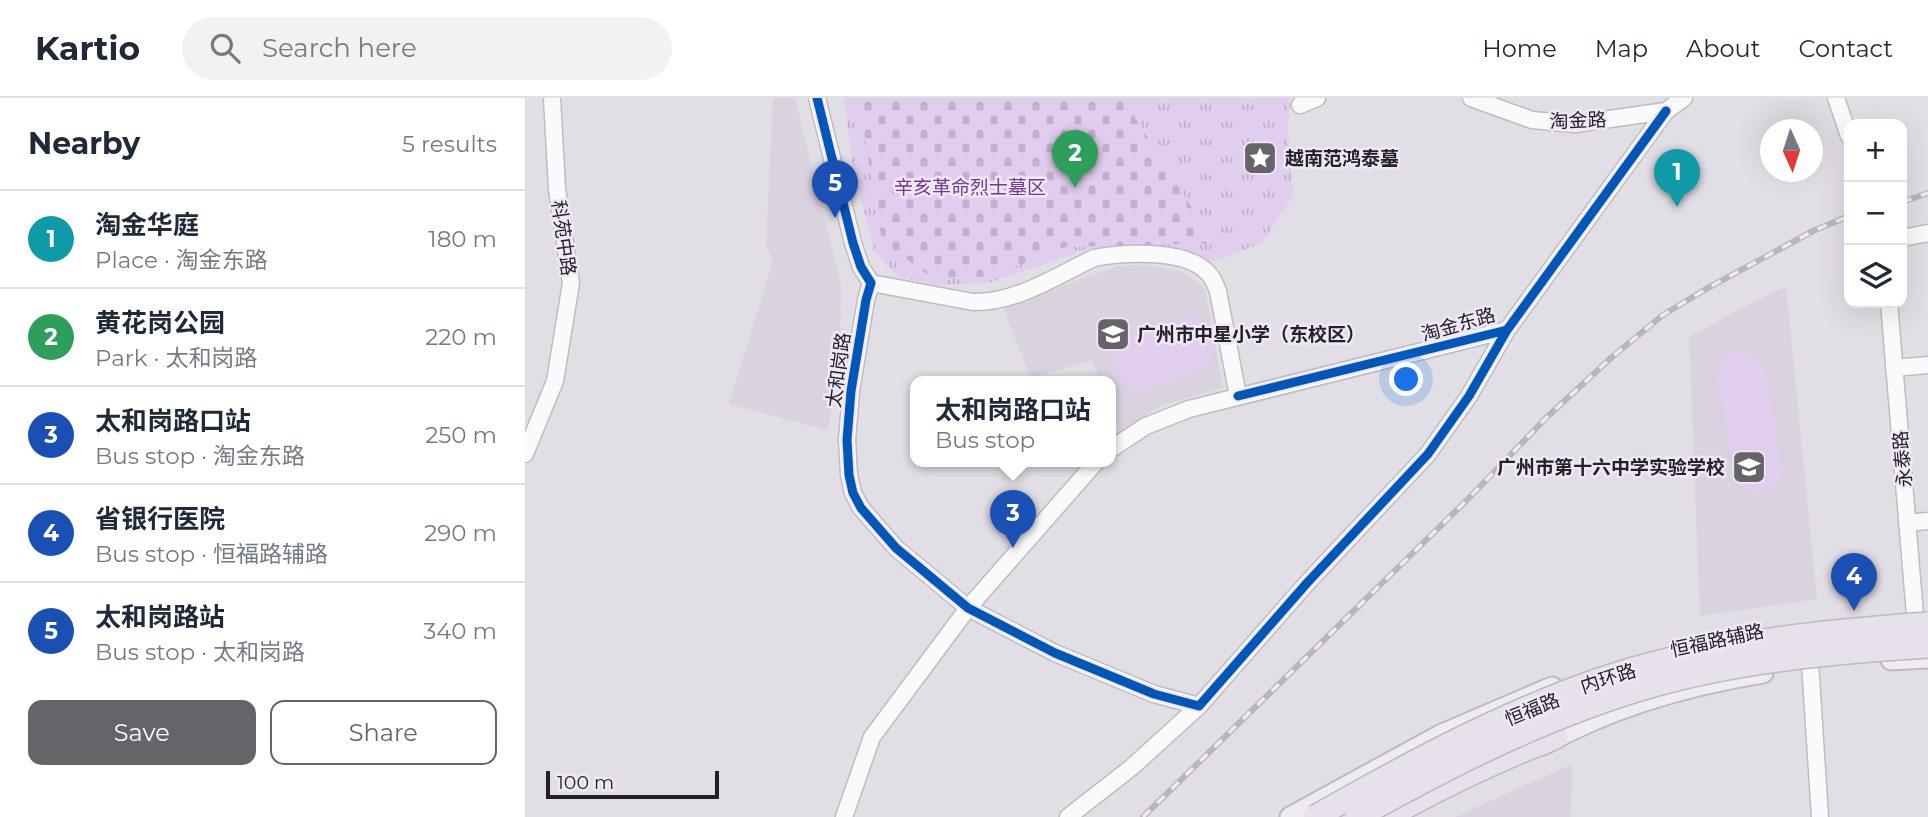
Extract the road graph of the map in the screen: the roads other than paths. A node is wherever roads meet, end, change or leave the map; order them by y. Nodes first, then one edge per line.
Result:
1 (552, 98) edge
2 (817, 98) edge
3 (1317, 98) edge
4 (1471, 98) edge
5 (1684, 98) edge
6 (1836, 98) edge
7 (1300, 105) dead end
8 (1666, 111) junction
9 (1844, 121) edge
10 (1928, 233) edge
11 (1907, 237) edge
12 (871, 283) junction
13 (1889, 308) edge
14 (1507, 330) junction
15 (1928, 365) edge
16 (1894, 368) junction
17 (1238, 396) junction
18 (1116, 446) edge
19 (525, 454) edge
20 (1092, 467) edge
21 (1928, 521) edge
22 (1907, 523) junction
23 (968, 608) junction
24 (1925, 620) edge
25 (1809, 645) junction
26 (1928, 645) edge
27 (1928, 657) edge
28 (1199, 706) junction
29 (1580, 706) junction
30 (1556, 737) junction
31 (844, 817) edge
32 (1068, 817) edge
33 (1290, 817) edge
34 (1317, 817) edge
35 (1350, 817) edge
36 (1357, 817) edge
37 (1387, 817) edge
38 (1410, 817) edge
39 (1820, 817) edge

1 - 19 street, 科苑中路
2 - 12 street
3 - 7 street
4 - 8 street, 淘金路
5 - 8 street, 淘金路
6 - 9 street
8 - 14 street, 淘金东路
10 - 11 street
12 - 17 street
12 - 23 street, 太和岗路
13 - 16 street, 永泰路
14 - 17 street, 淘金东路
14 - 28 street
15 - 16 street
16 - 22 street, 永泰路
17 - 18 street, 淘金东路
20 - 23 street
21 - 22 street
22 - 24 street, 永泰路
23 - 28 street, 太和岗路
23 - 31 street
24 - 25 main road, 恒福路
24 - 34 highway, 内环路, bridge
25 - 26 main road, 恒福路
25 - 27 main road, 恒福路辅路
25 - 29 main road, 恒福路
25 - 30 main road, 恒福路辅路
25 - 33 main road, 恒福路辅路
25 - 34 main road, 恒福路
25 - 39 street
26 - 36 highway, 内环路, bridge
28 - 32 street
29 - 30 main road
29 - 35 main road, 恒福路
30 - 37 highway
30 - 38 main road, 恒福路辅路

